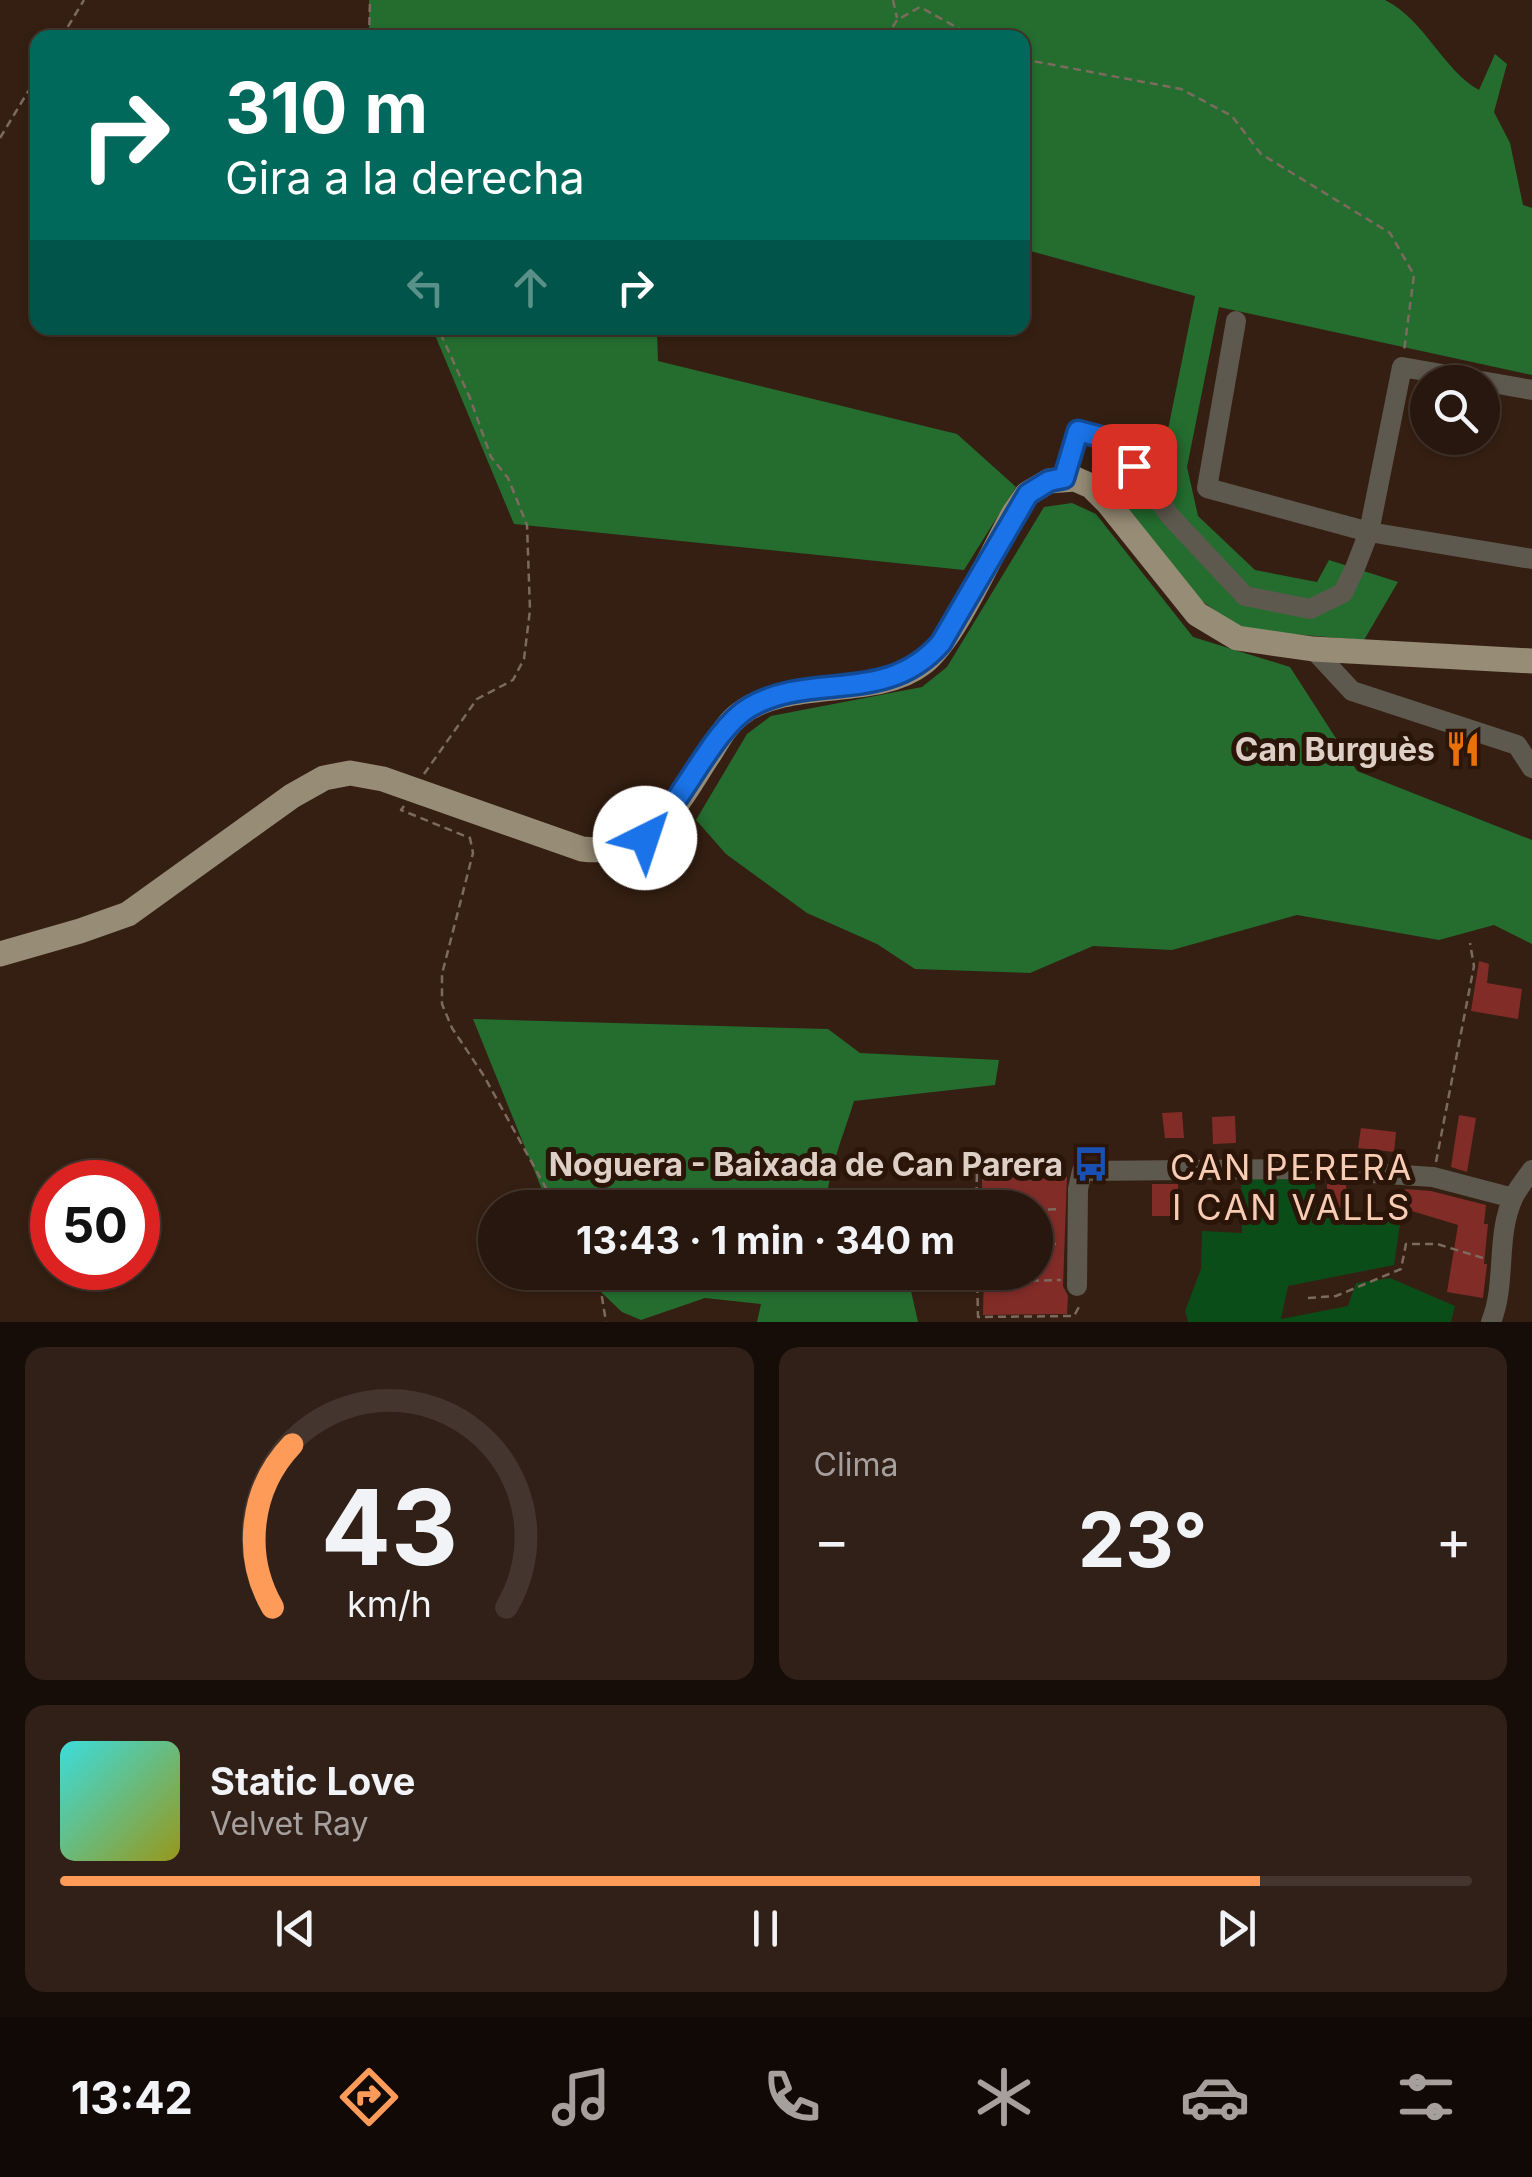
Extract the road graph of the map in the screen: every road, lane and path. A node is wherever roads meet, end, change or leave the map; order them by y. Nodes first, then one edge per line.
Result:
1 (84, 0) edge
2 (370, 0) edge
3 (893, 0) edge
4 (897, 20) junction
5 (66, 30) edge
6 (368, 30) edge
7 (891, 30) edge
8 (962, 30) edge
9 (1030, 61) edge
10 (30, 88) edge
11 (0, 138) edge
12 (1236, 321) dead end
13 (441, 335) edge
14 (1402, 367) junction
15 (1532, 390) edge
16 (1064, 478) junction
17 (1368, 532) junction
18 (1532, 560) edge
19 (1313, 649) junction
20 (1532, 660) edge
21 (1532, 768) edge
22 (414, 789) junction
23 (1470, 943) dead end
24 (0, 954) edge
25 (1532, 1170) edge
26 (1082, 1171) junction
27 (1433, 1177) junction
28 (547, 1190) edge
29 (976, 1190) edge
30 (1513, 1198) junction
31 (1078, 1209) junction
32 (1053, 1210) edge
33 (1053, 1244) edge
34 (1078, 1244) junction
35 (1502, 1261) junction
36 (1053, 1283) edge
37 (1078, 1283) joint
38 (601, 1290) edge
39 (977, 1290) edge
40 (1308, 1298) dead end
41 (1074, 1316) dead end
42 (606, 1322) edge
43 (1491, 1322) edge

1 - 5 path
2 - 6 path
3 - 4 path
4 - 7 path
4 - 8 path
9 - 14 path
10 - 11 path
12 - 17 street
13 - 22 path
14 - 15 street
14 - 17 street
16 - 17 street
16 - 19 main road
16 - 22 main road
17 - 18 street
19 - 20 main road
19 - 21 street
22 - 24 main road
22 - 28 path
23 - 27 path
25 - 30 street
26 - 27 street
26 - 29 path
26 - 31 street
27 - 30 street
30 - 35 street
31 - 32 path
31 - 34 street
33 - 34 path
34 - 37 street
35 - 40 path
35 - 43 street
36 - 37 path
38 - 42 path
39 - 41 path

